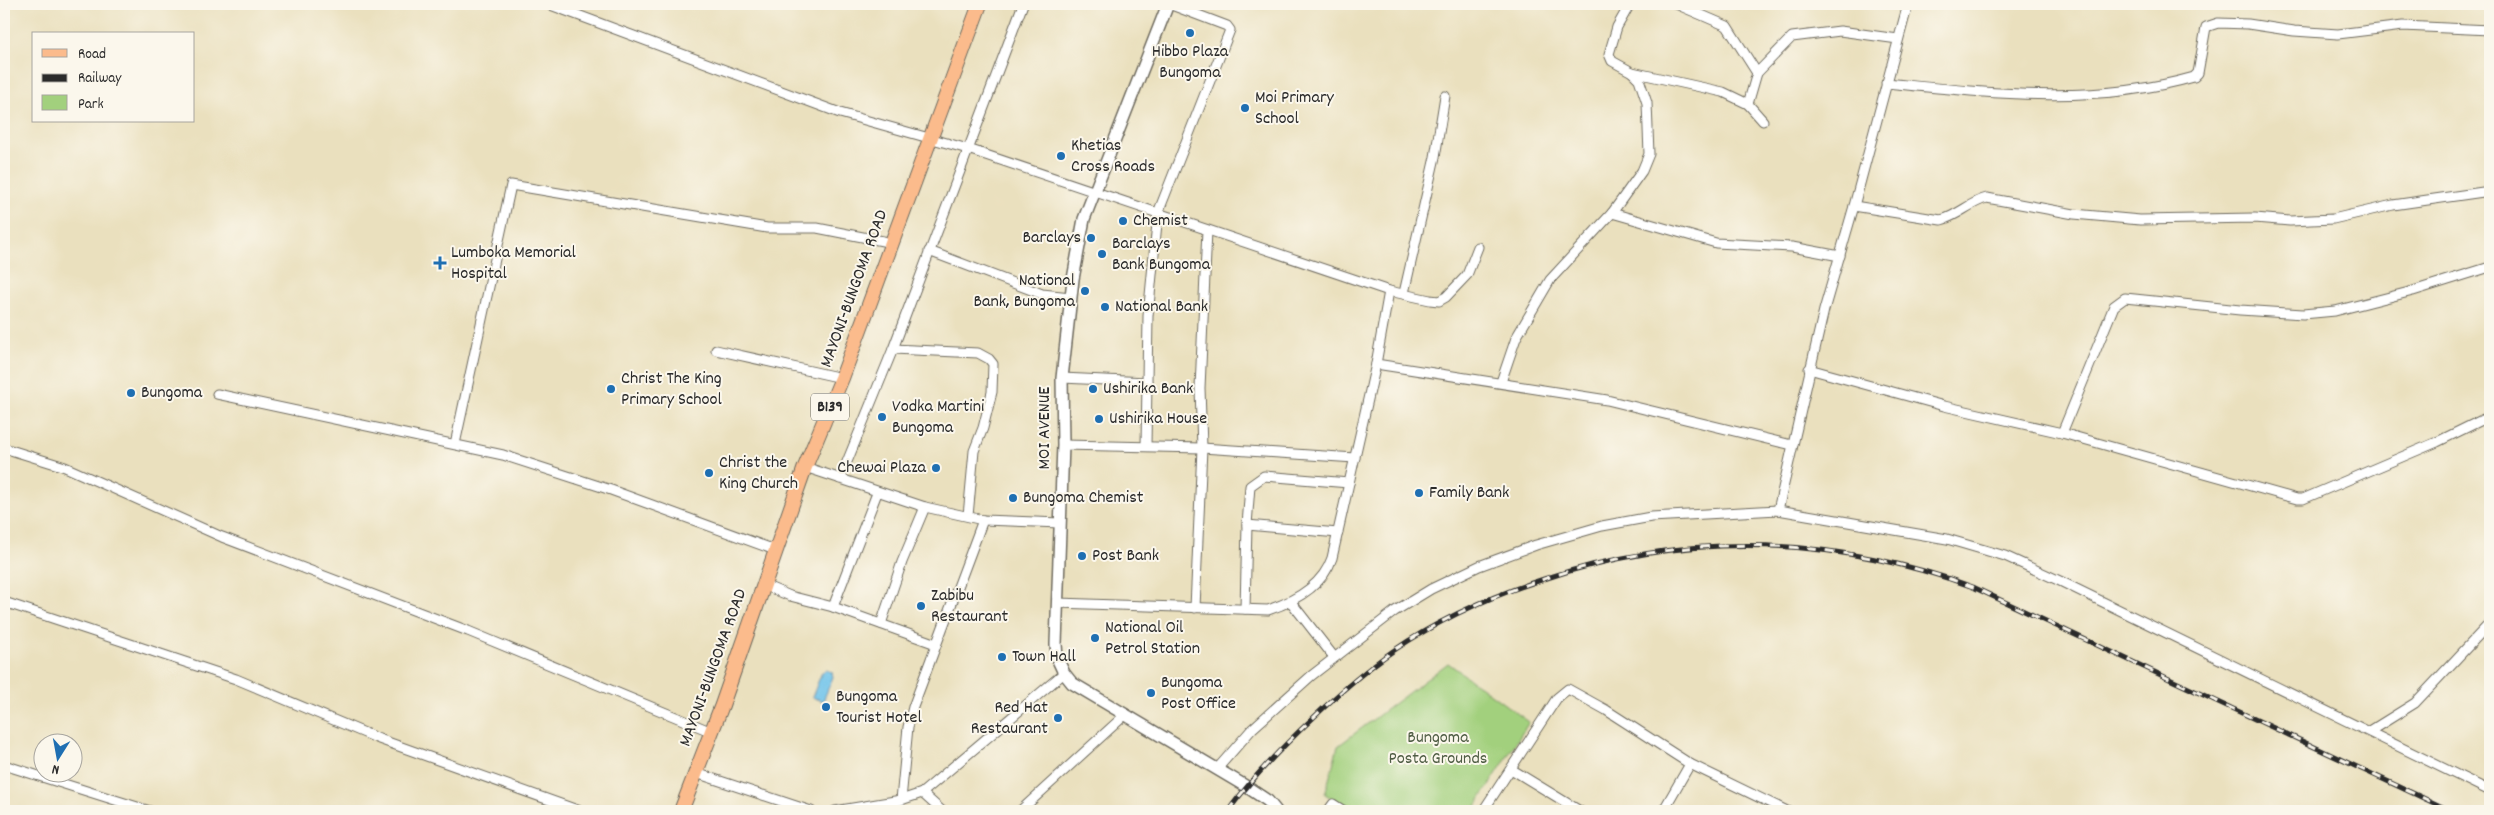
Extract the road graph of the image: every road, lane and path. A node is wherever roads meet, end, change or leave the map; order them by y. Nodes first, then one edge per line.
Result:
1 (548, 4) edge
2 (980, 4) edge
3 (1023, 4) edge
4 (1168, 4) edge
5 (1630, 4) edge
6 (1676, 4) edge
7 (1908, 4) edge
8 (2490, 30) edge
9 (1898, 38) junction
10 (1632, 72) junction
11 (1757, 73) junction
12 (1886, 83) junction
13 (1445, 96) dead end
14 (1748, 104) junction
15 (1764, 121) dead end
16 (930, 138) junction
17 (968, 148) junction
18 (2490, 191) edge
19 (1094, 192) junction
20 (1854, 206) junction
21 (1612, 213) junction
22 (1158, 214) junction
23 (1207, 230) junction
24 (893, 243) junction
25 (1478, 246) dead end
26 (929, 251) junction
27 (1840, 256) junction
28 (2490, 267) edge
29 (1389, 291) junction
30 (1404, 293) junction
31 (1071, 297) junction
32 (893, 349) junction
33 (716, 350) dead end
34 (1376, 364) junction
35 (1809, 369) junction
36 (842, 378) junction
37 (1062, 378) junction
38 (1147, 382) junction
39 (1501, 382) junction
40 (217, 394) dead end
41 (2490, 416) edge
42 (2062, 433) junction
43 (455, 444) junction
44 (1792, 444) junction
45 (1063, 445) junction
46 (1146, 446) junction
47 (4, 448) edge
48 (1202, 448) junction
49 (1355, 458) junction
50 (805, 467) junction
51 (840, 479) junction
52 (1350, 483) junction
53 (877, 493) junction
54 (924, 507) junction
55 (1778, 510) junction
56 (968, 516) junction
57 (983, 520) junction
58 (1060, 523) junction
59 (1247, 525) junction
60 (1338, 532) junction
61 (775, 550) junction
62 (764, 586) junction
63 (4, 602) edge
64 (1291, 602) junction
65 (1057, 603) junction
66 (833, 607) junction
67 (1194, 608) junction
68 (1245, 609) junction
69 (2490, 623) edge
70 (881, 624) junction
71 (936, 644) junction
72 (1334, 657) junction
73 (1064, 673) junction
74 (1126, 714) junction
75 (2370, 731) junction
76 (712, 732) junction
77 (1690, 764) junction
78 (4, 765) edge
79 (1217, 769) junction
80 (1511, 769) junction
81 (696, 773) junction
82 (2490, 791) edge
83 (922, 793) junction
84 (901, 800) junction
85 (150, 811) edge
86 (580, 811) edge
87 (681, 811) edge
88 (811, 811) edge
89 (834, 811) edge
90 (942, 811) edge
91 (1020, 811) edge
92 (1276, 811) edge
93 (1328, 811) edge
94 (1344, 811) edge
95 (1483, 811) edge
96 (1580, 811) edge
97 (1663, 811) edge
98 (1787, 811) edge

1 - 16 street
2 - 16 main road, MAYONI-BUNGOMA ROAD / B139
3 - 17 street
4 - 19 street, MOI AVENUE
4 - 22 street
5 - 10 street
6 - 11 street
7 - 9 street
8 - 12 street
9 - 11 street
9 - 12 street
10 - 14 street
10 - 21 street
11 - 14 street
12 - 20 street
13 - 30 street
14 - 15 street
16 - 17 street
16 - 24 main road, MAYONI-BUNGOMA ROAD / B139
17 - 19 street
17 - 26 street
18 - 20 street
19 - 22 street
19 - 31 street, MOI AVENUE
20 - 27 street
21 - 27 street
21 - 39 street
22 - 23 street
22 - 38 street
23 - 29 street
23 - 48 street
24 - 36 main road, MAYONI-BUNGOMA ROAD / B139
24 - 43 street
25 - 30 street
26 - 31 street
26 - 32 street
27 - 35 street
28 - 42 street
29 - 30 street
29 - 34 street
31 - 37 street, MOI AVENUE
32 - 51 street
32 - 56 street
33 - 36 street
34 - 39 street
34 - 49 street
35 - 42 street
35 - 44 street
36 - 50 main road, MAYONI-BUNGOMA ROAD / B139
37 - 38 street
37 - 45 street, MOI AVENUE
38 - 46 street
39 - 44 street
40 - 43 street
41 - 42 street
43 - 61 street
44 - 55 street
45 - 46 street
45 - 58 street, MOI AVENUE
46 - 48 street
47 - 76 street
48 - 49 street
48 - 67 street
49 - 52 street
50 - 51 street
50 - 61 main road, MAYONI-BUNGOMA ROAD / B139
51 - 53 street
52 - 59 street
52 - 60 street
53 - 54 street
53 - 66 street
54 - 56 street
54 - 70 street
55 - 72 street
55 - 75 street
56 - 57 street
57 - 58 street
57 - 71 street
58 - 65 street, MOI AVENUE
59 - 60 street
59 - 68 street
60 - 64 street
61 - 62 main road, MAYONI-BUNGOMA ROAD / B139
62 - 66 street
62 - 76 main road, MAYONI-BUNGOMA ROAD / B139
63 - 86 street
64 - 68 street
64 - 72 street
65 - 67 street
65 - 73 street, MOI AVENUE
66 - 70 street
67 - 68 street
69 - 75 street
70 - 71 street
71 - 84 street
72 - 79 street
73 - 74 street
73 - 83 street
74 - 79 street
74 - 91 street
75 - 82 street
76 - 81 main road, MAYONI-BUNGOMA ROAD / B139
77 - 80 street
77 - 97 street
77 - 98 street
78 - 85 street
79 - 92 street
80 - 95 street
80 - 96 street
81 - 87 main road, MAYONI-BUNGOMA ROAD / B139
81 - 88 street
83 - 84 street
83 - 90 street
84 - 89 street
93 - 94 street

